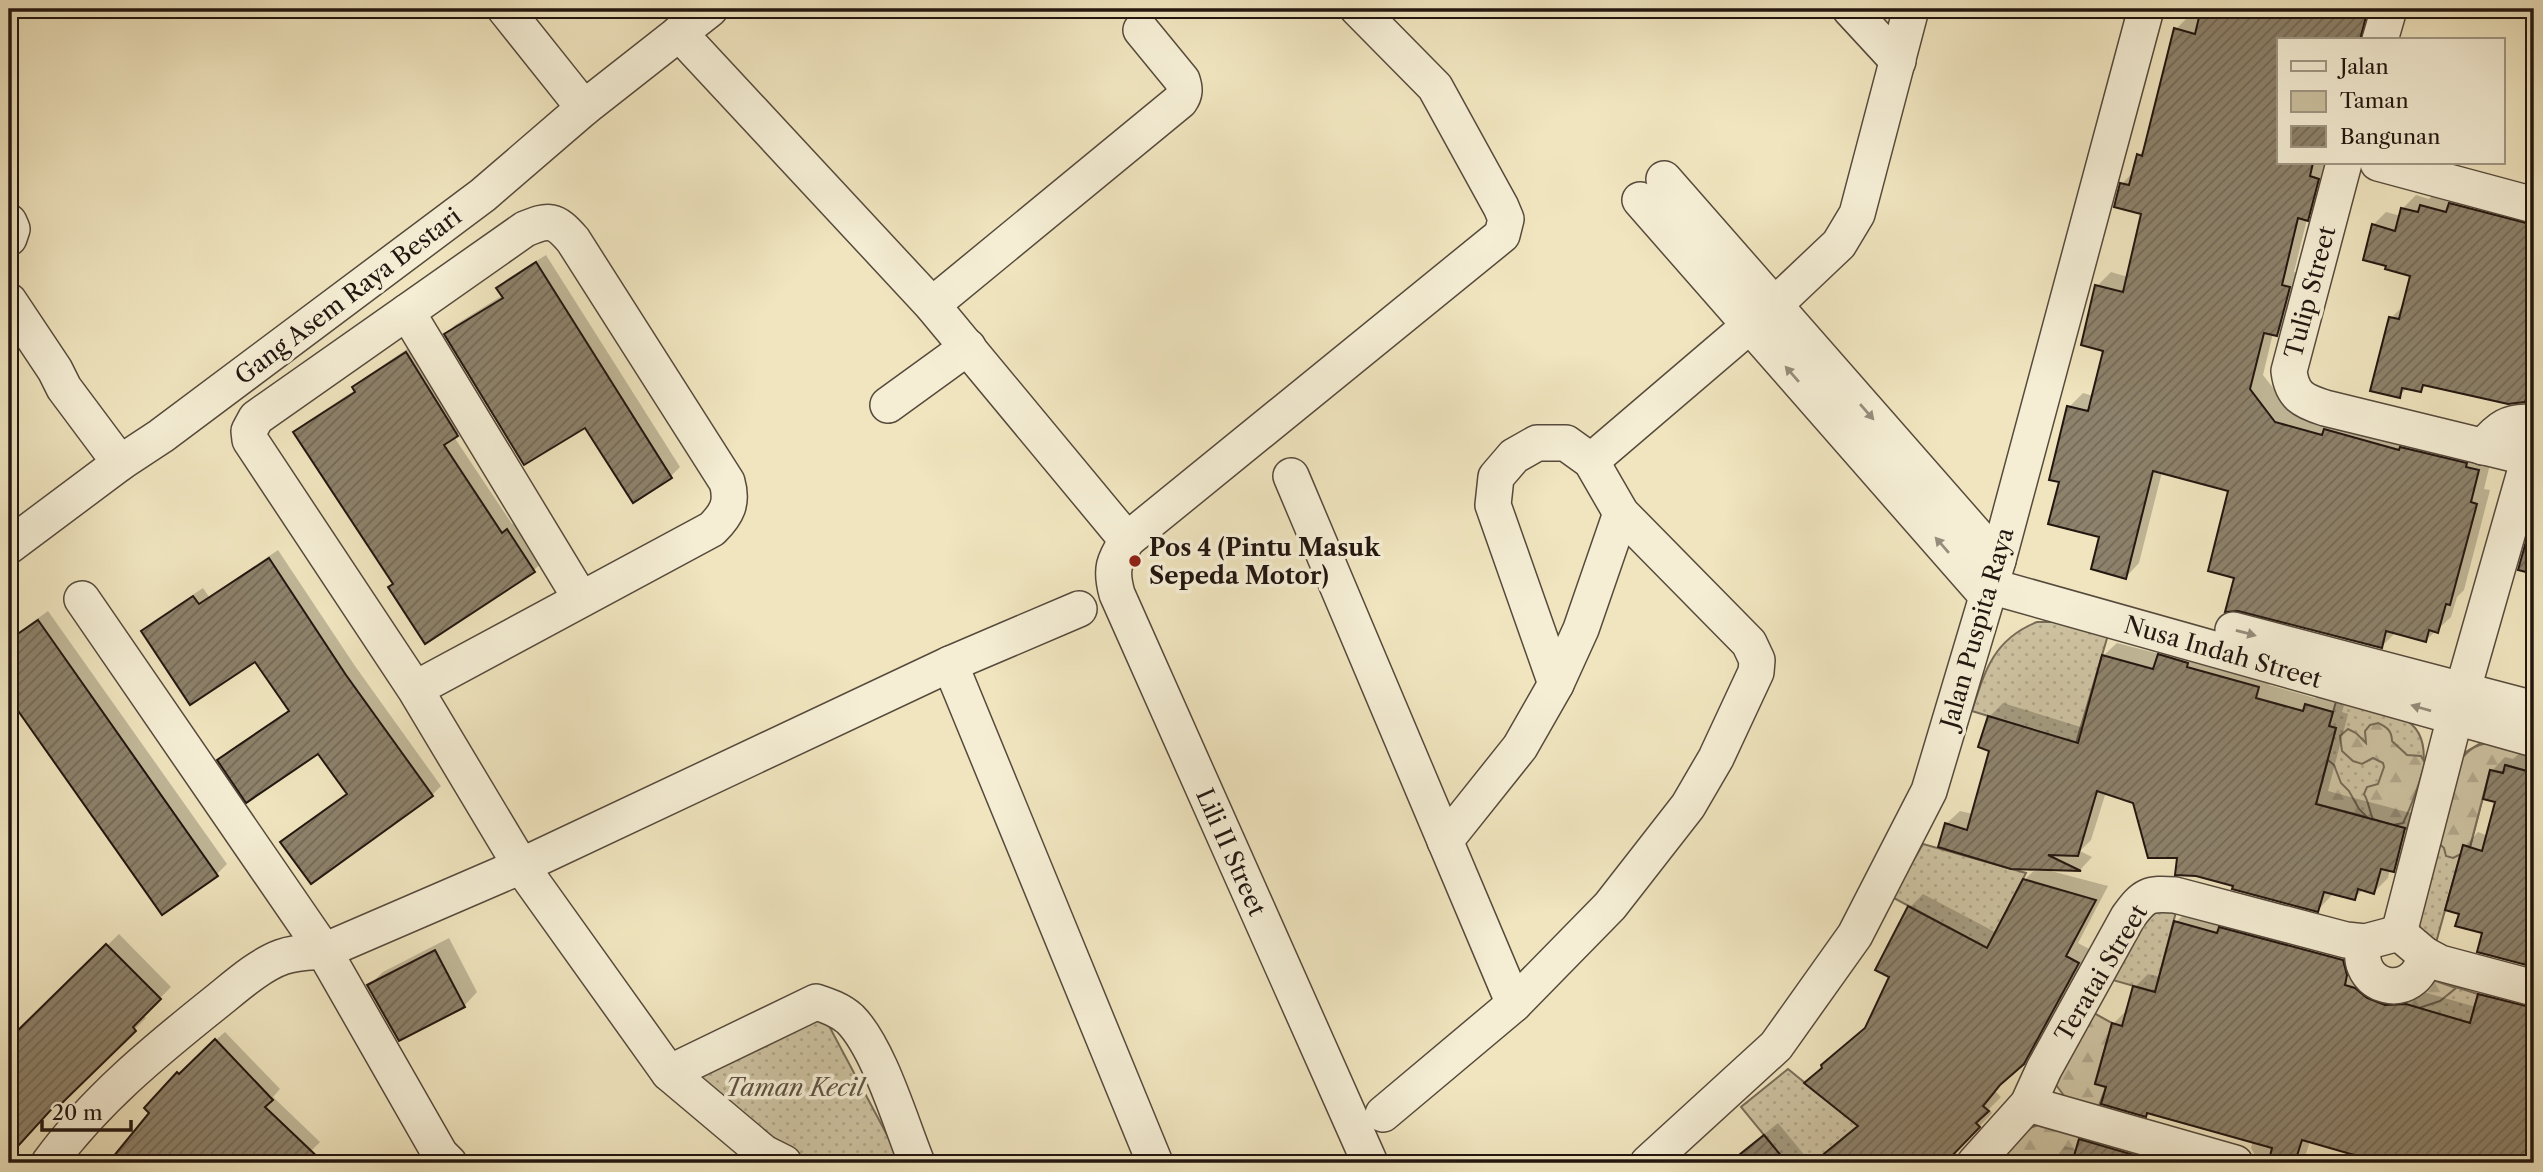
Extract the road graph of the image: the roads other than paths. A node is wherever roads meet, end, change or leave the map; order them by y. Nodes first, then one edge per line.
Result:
1 (505, 9) edge
2 (710, 9) edge
3 (1358, 9) edge
4 (1850, 9) edge
5 (1912, 9) edge
6 (2146, 9) edge
7 (2389, 9) edge
8 (1141, 30) dead end
9 (679, 33) junction
10 (2380, 38) edge
11 (1898, 61) junction
12 (584, 108) junction
13 (2344, 164) edge
14 (2382, 164) edge
15 (1652, 190) dead end
16 (2534, 205) edge
17 (9, 222) edge
18 (9, 238) edge
19 (9, 301) edge
20 (932, 306) junction
21 (407, 312) junction
22 (1762, 316) junction
23 (968, 347) junction
24 (888, 405) dead end
25 (2534, 424) edge
26 (2483, 447) junction
27 (2532, 458) edge
28 (1591, 461) junction
29 (121, 463) junction
30 (1292, 475) dead end
31 (1621, 513) junction
32 (13, 536) edge
33 (1127, 540) junction
34 (1993, 577) junction
35 (82, 599) dead end
36 (581, 599) junction
37 (1079, 609) dead end
38 (950, 664) junction
39 (1556, 684) junction
40 (415, 689) junction
41 (2459, 704) junction
42 (2534, 709) edge
43 (2534, 739) edge
44 (1445, 841) junction
45 (521, 866) junction
46 (2399, 933) junction
47 (2365, 942) junction
48 (324, 951) junction
49 (2425, 956) junction
50 (2534, 989) edge
51 (1514, 1004) junction
52 (669, 1073) junction
53 (2028, 1104) junction
54 (1383, 1114) dead end
55 (433, 1160) edge
56 (49, 1163) edge
57 (784, 1163) edge
58 (917, 1163) edge
59 (1156, 1163) edge
60 (1370, 1163) edge
61 (1648, 1163) edge
62 (1975, 1163) edge
63 (2235, 1163) edge

1 - 12 street
2 - 9 street, Gang Asem Raya Bestari
3 - 33 street
4 - 11 street
5 - 11 street
6 - 34 street, Jalan Puspita Raya
7 - 10 street
8 - 20 street
9 - 12 street, Gang Asem Raya Bestari
9 - 20 street
11 - 22 street
12 - 29 street, Gang Asem Raya Bestari
13 - 26 street, Tulip Street
14 - 16 street
15 - 22 street
17 - 18 street
19 - 29 street
20 - 23 street
21 - 36 street
21 - 36 street
21 - 40 street
22 - 28 street
22 - 34 street
23 - 24 street
23 - 33 street
25 - 26 street
26 - 27 street, Tulip Street
27 - 41 street, Tulip Street
28 - 31 street
28 - 39 street
29 - 32 street, Gang Asem Raya Bestari
30 - 44 street
31 - 39 street
31 - 51 street
33 - 60 street, Lili II Street
34 - 41 street, Nusa Indah Street
34 - 61 street, Jalan Puspita Raya
35 - 48 street
36 - 40 street
37 - 38 street
38 - 45 street
38 - 59 street
39 - 44 street
40 - 45 street
41 - 42 street, Nusa Indah Street
41 - 43 street, Nusa Indah Street
41 - 46 street
44 - 51 street
45 - 48 street
45 - 52 street
46 - 47 street, Teratai Street
46 - 49 street
47 - 49 street
47 - 53 street, Teratai Street
48 - 55 street
48 - 56 street
49 - 50 street
51 - 54 street
52 - 57 street
52 - 58 street
53 - 62 street, Teratai Street
53 - 63 street

